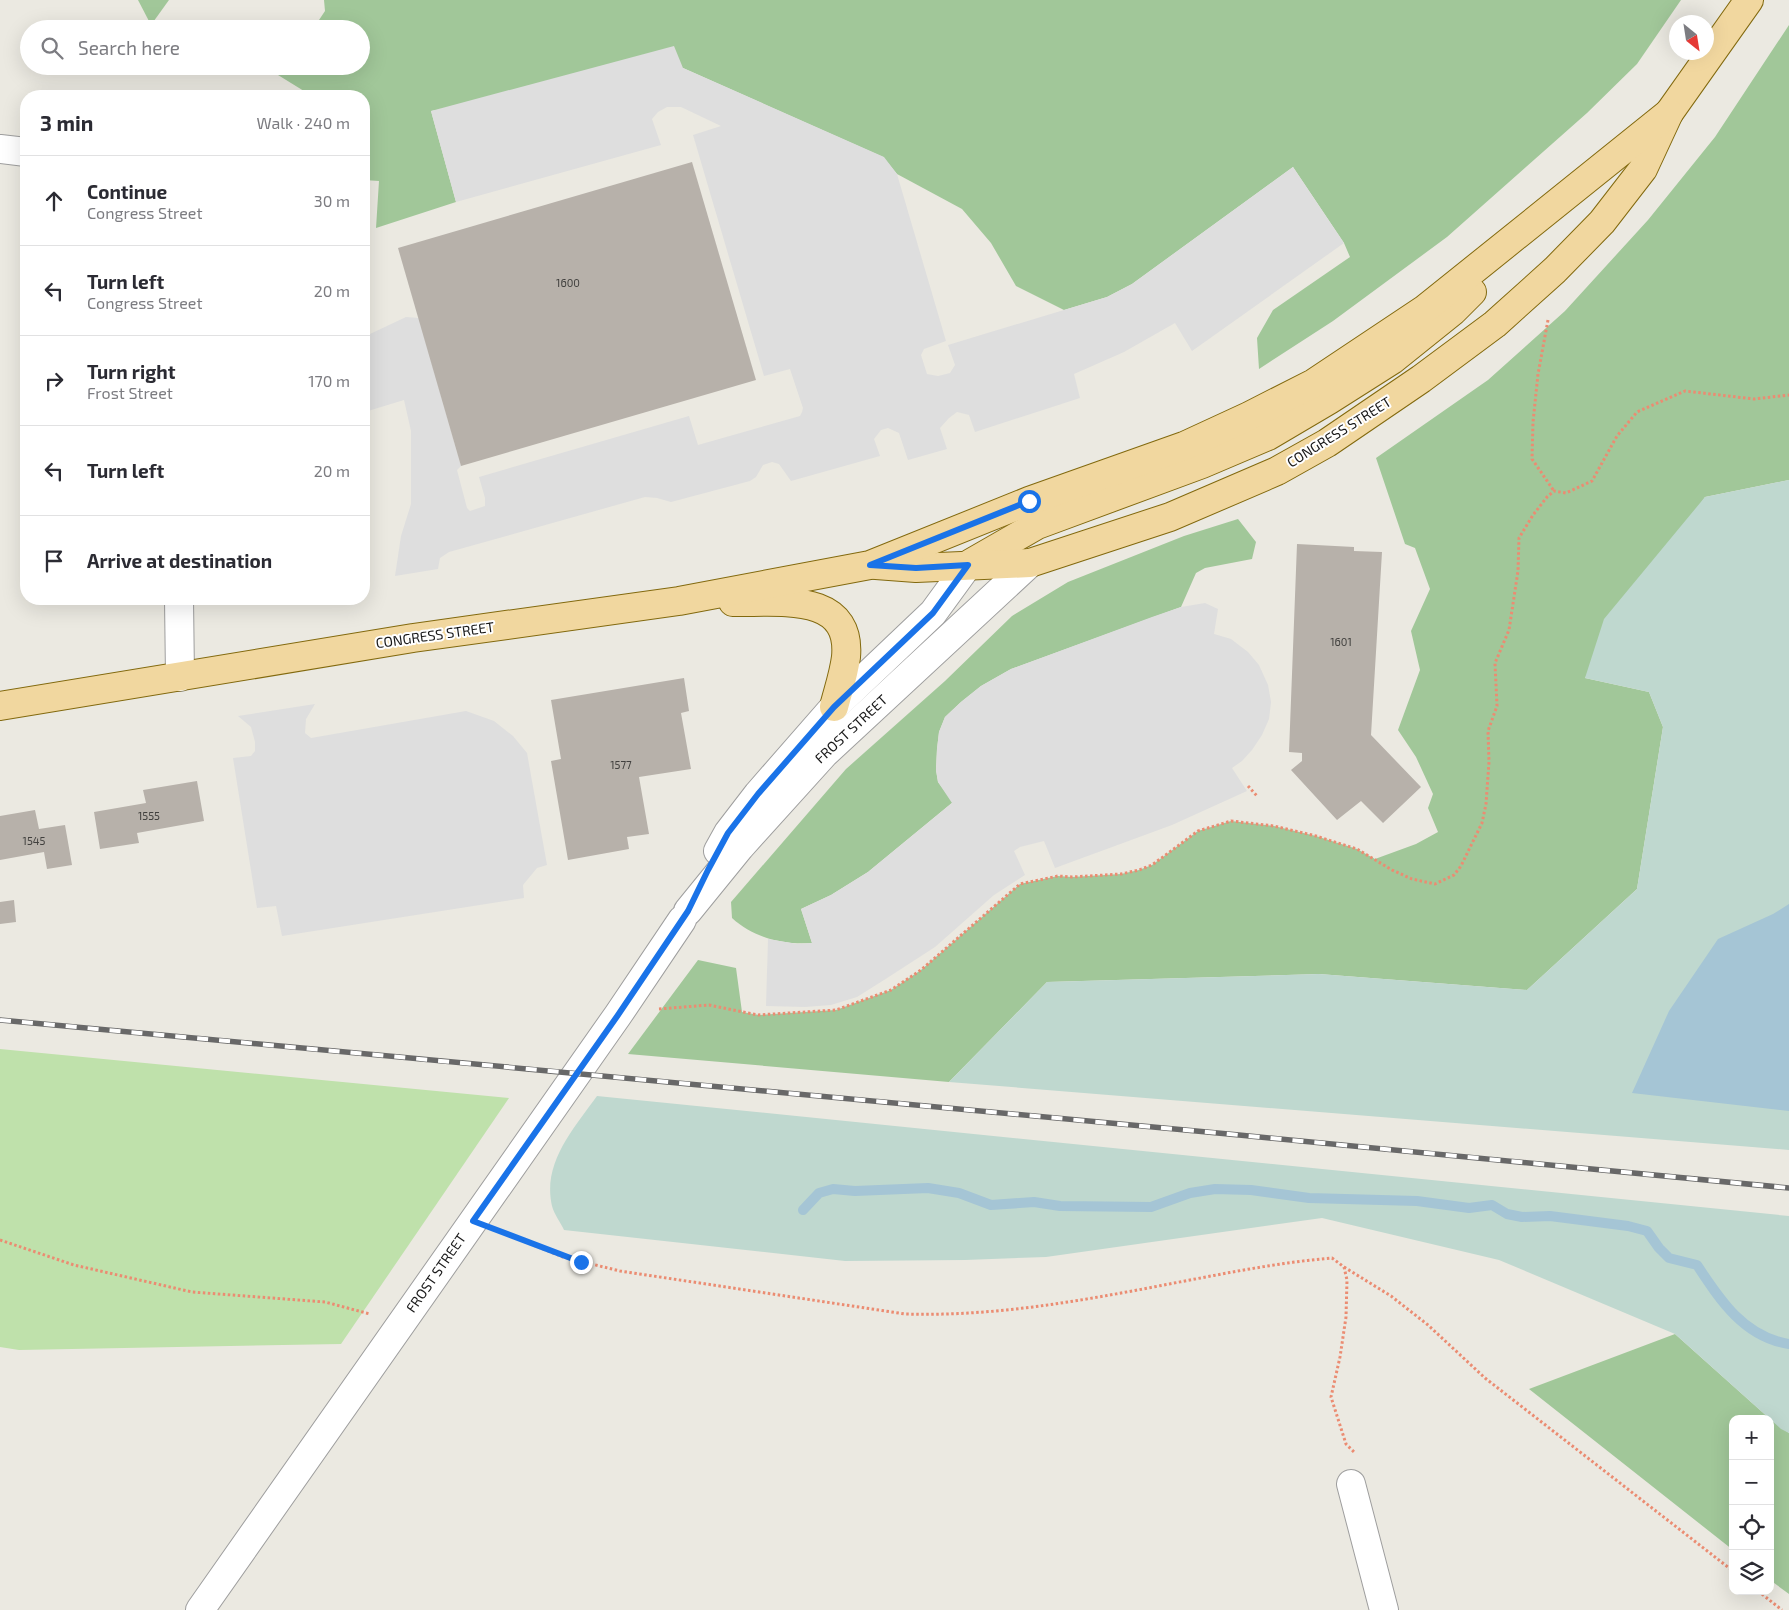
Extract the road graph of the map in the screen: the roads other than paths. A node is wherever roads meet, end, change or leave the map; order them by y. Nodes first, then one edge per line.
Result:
1 (1749, 0) edge
2 (1669, 113) junction
3 (0, 149) edge
4 (20, 151) edge
5 (1566, 197) junction
6 (1030, 563) junction
7 (870, 565) junction
8 (968, 565) junction
9 (679, 601) junction
10 (179, 605) edge
11 (180, 677) junction
12 (0, 706) edge
13 (834, 707) junction
14 (685, 915) junction
15 (1351, 1484) dead end
16 (200, 1610) edge
17 (1384, 1610) edge

1 - 2 main road, CONGRESS STREET
2 - 5 main road, CONGRESS STREET
2 - 6 main road, CONGRESS STREET
3 - 4 street
5 - 7 main road, CONGRESS STREET
5 - 8 main road
6 - 8 main road, CONGRESS STREET
6 - 14 street, FROST STREET
7 - 8 main road, CONGRESS STREET
7 - 9 main road, CONGRESS STREET
8 - 13 street, FROST STREET
9 - 11 main road, CONGRESS STREET
9 - 13 main road
10 - 11 street
11 - 12 main road, CONGRESS STREET
13 - 14 street, FROST STREET
14 - 16 street, FROST STREET
15 - 17 street

